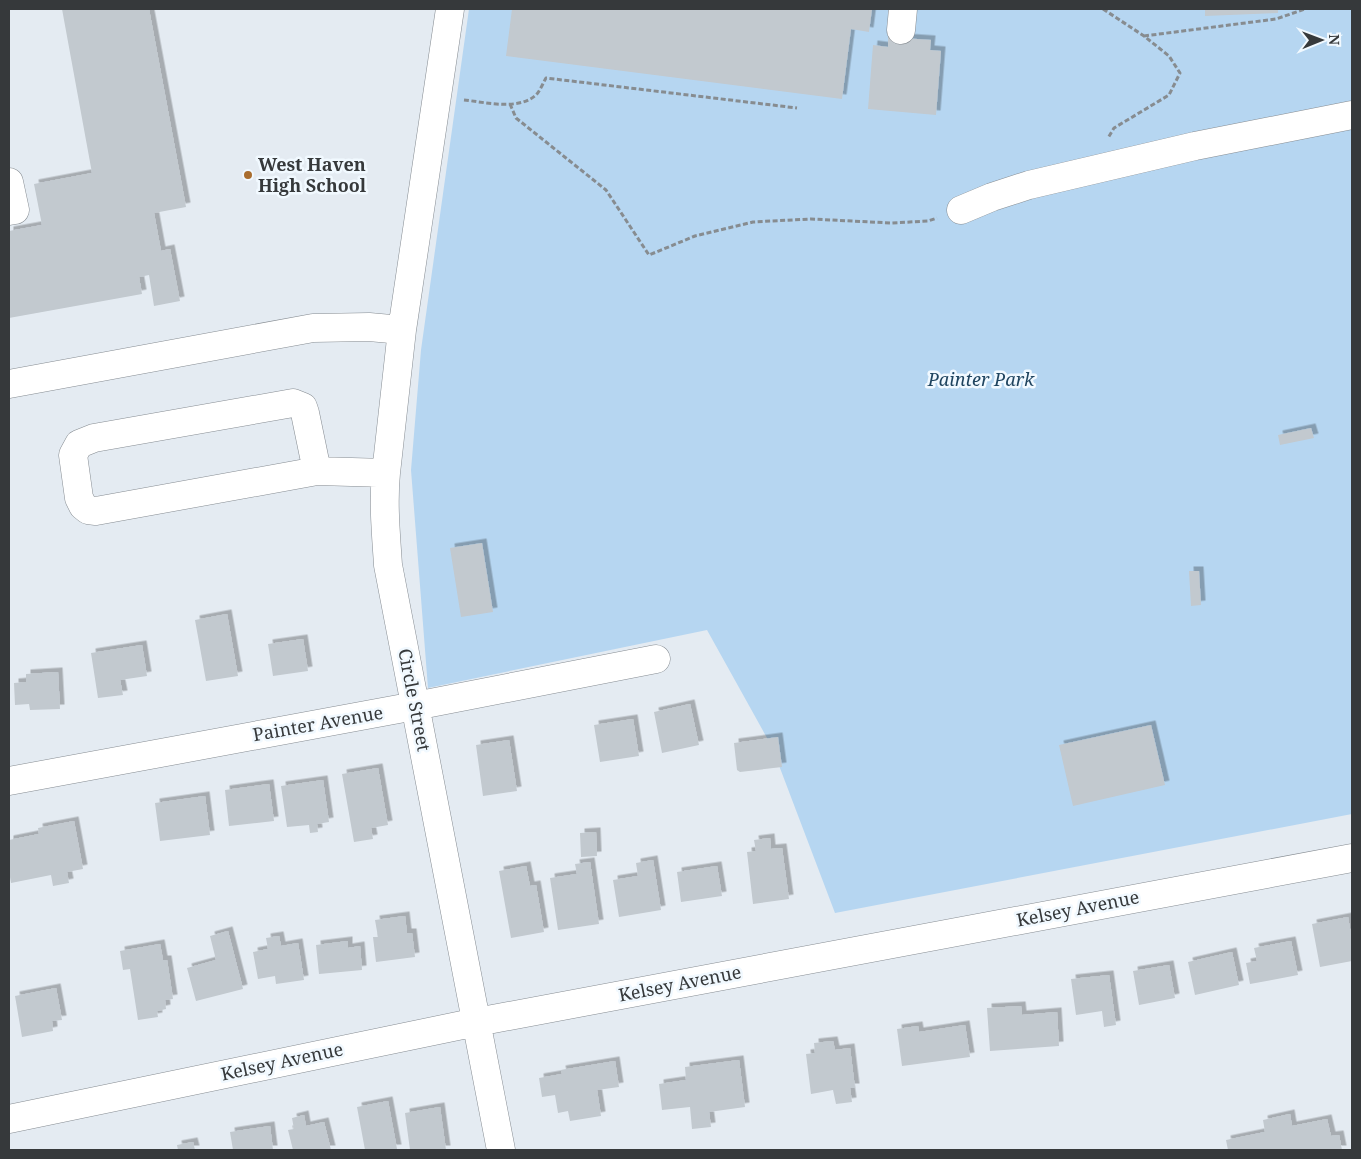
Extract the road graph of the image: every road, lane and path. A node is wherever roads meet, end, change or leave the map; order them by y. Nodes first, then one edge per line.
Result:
1 (450, 9) edge
2 (1103, 9) edge
3 (1305, 9) edge
4 (1144, 36) junction
5 (436, 97) junction
6 (510, 104) junction
7 (797, 108) dead end
8 (1352, 115) edge
9 (1103, 169) junction
10 (9, 182) edge
11 (961, 210) joint
12 (9, 212) edge
13 (402, 330) junction
14 (9, 384) edge
15 (317, 471) junction
16 (386, 472) junction
17 (656, 659) dead end
18 (415, 706) junction
19 (9, 781) edge
20 (1352, 858) edge
21 (477, 1022) junction
22 (9, 1119) edge
23 (500, 1150) edge

1 - 5 street, Circle Street
2 - 4 path
3 - 4 path
4 - 9 path
5 - 6 path
5 - 13 street, Circle Street
6 - 7 path
6 - 11 path
8 - 9 street
9 - 11 street
10 - 12 street
13 - 14 street
13 - 16 street, Circle Street
15 - 15 street
15 - 16 street
16 - 18 street, Circle Street
17 - 18 street, Painter Avenue
18 - 19 street, Painter Avenue
18 - 21 street, Circle Street
20 - 21 street, Kelsey Avenue
21 - 22 street, Kelsey Avenue
21 - 23 street, Circle Street

